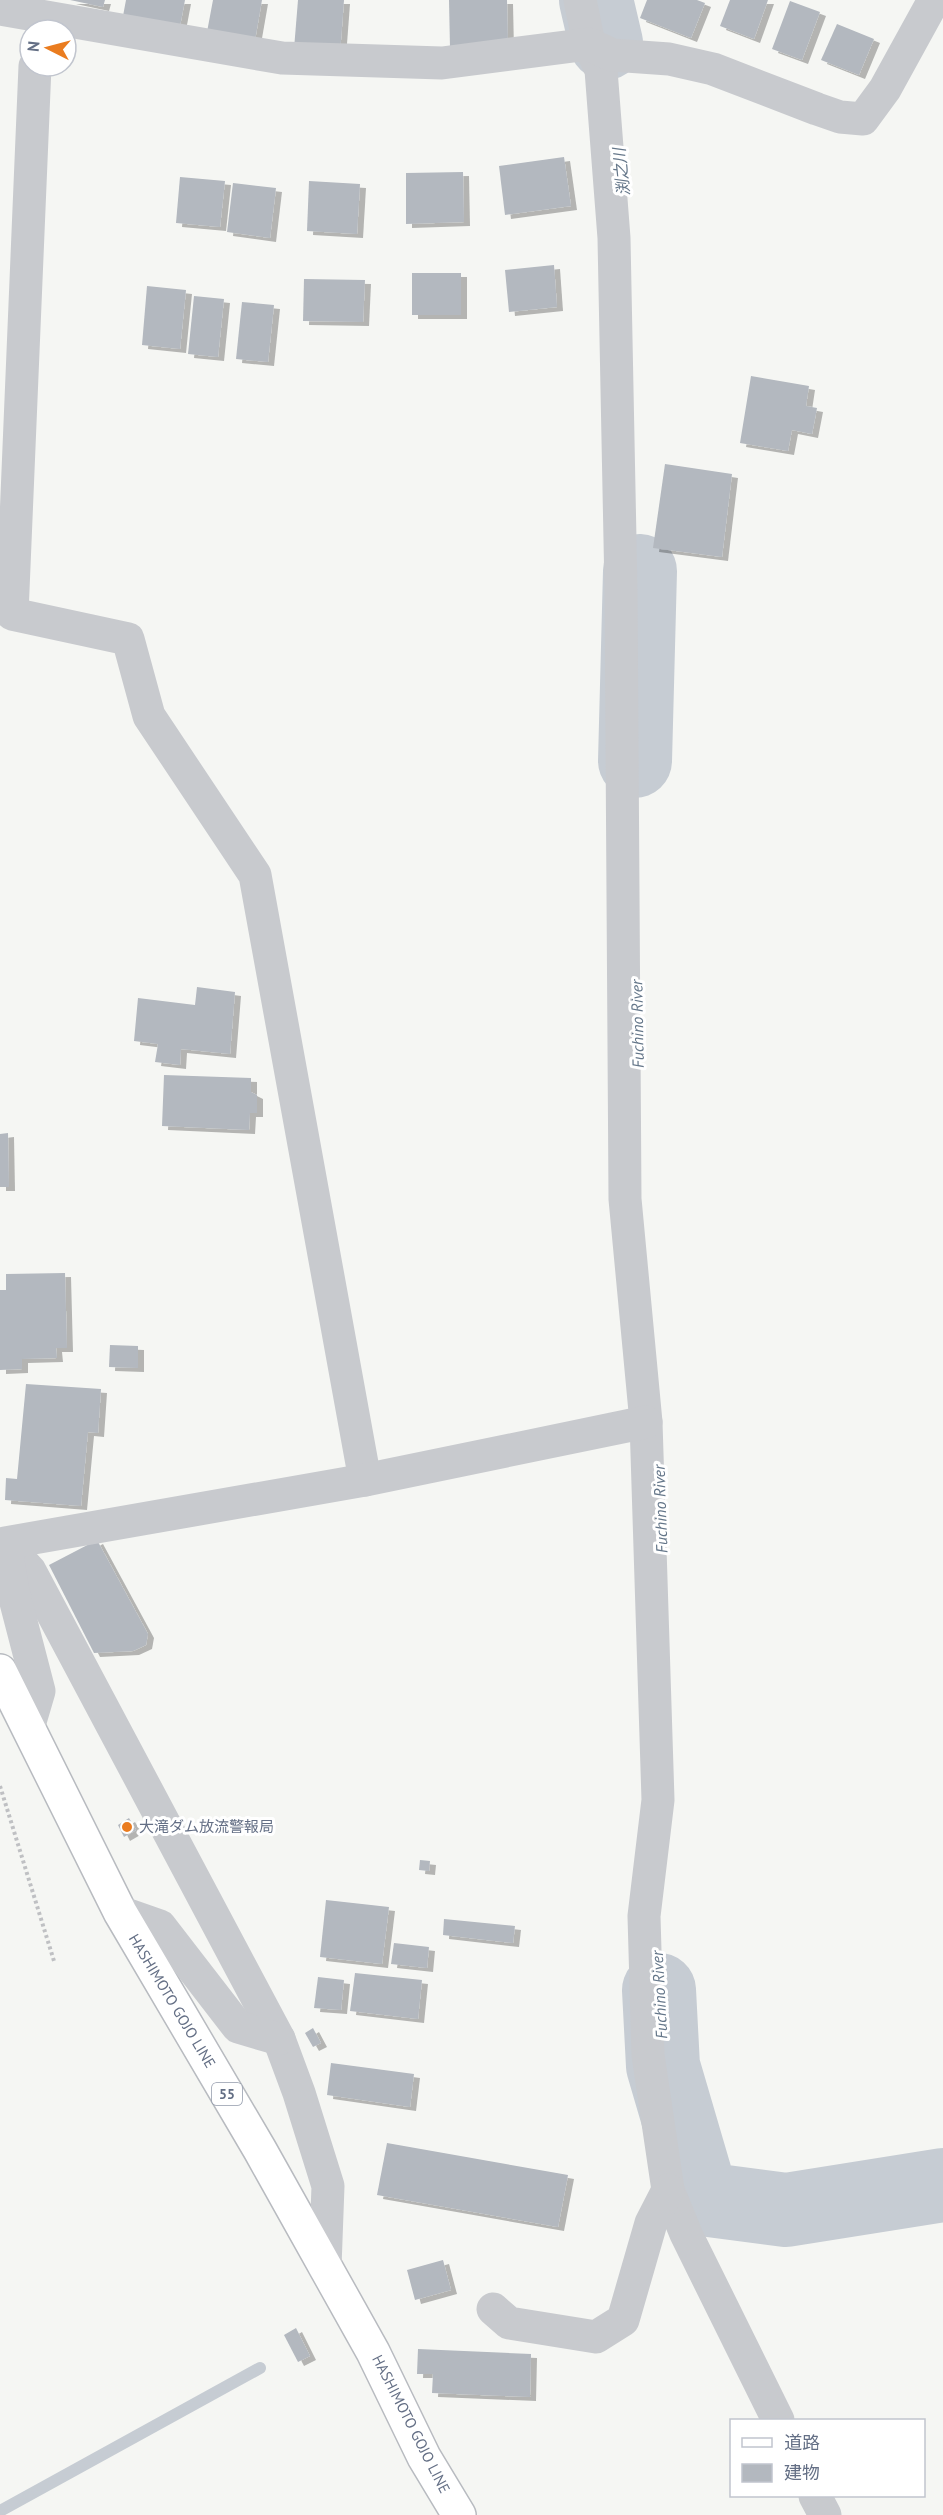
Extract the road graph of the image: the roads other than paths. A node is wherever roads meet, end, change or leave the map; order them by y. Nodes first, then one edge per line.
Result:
1 (580, 0) edge
2 (934, 0) edge
3 (0, 9) edge
4 (37, 14) edge
5 (589, 44) junction
6 (34, 78) edge
7 (646, 1422) junction
8 (365, 1480) junction
9 (2, 1542) edge
10 (0, 1671) edge
11 (29, 1725) junction
12 (120, 1912) junction
13 (279, 2039) junction
14 (668, 2190) junction
15 (325, 2267) junction
16 (494, 2309) dead end
17 (777, 2419) edge
18 (816, 2497) edge
19 (459, 2515) edge
20 (825, 2515) edge

1 - 5 street
2 - 5 street
3 - 4 street
4 - 5 street
5 - 7 street
6 - 8 street
7 - 8 street
7 - 14 street
8 - 9 street
9 - 11 street
9 - 13 street
10 - 11 main road, HASHIMOTO GOJO LINE / 55
11 - 12 main road, HASHIMOTO GOJO LINE / 55
12 - 13 street
12 - 15 main road, HASHIMOTO GOJO LINE / 55
13 - 15 street
14 - 16 street
14 - 17 street
15 - 19 main road, HASHIMOTO GOJO LINE / 55
18 - 20 street

